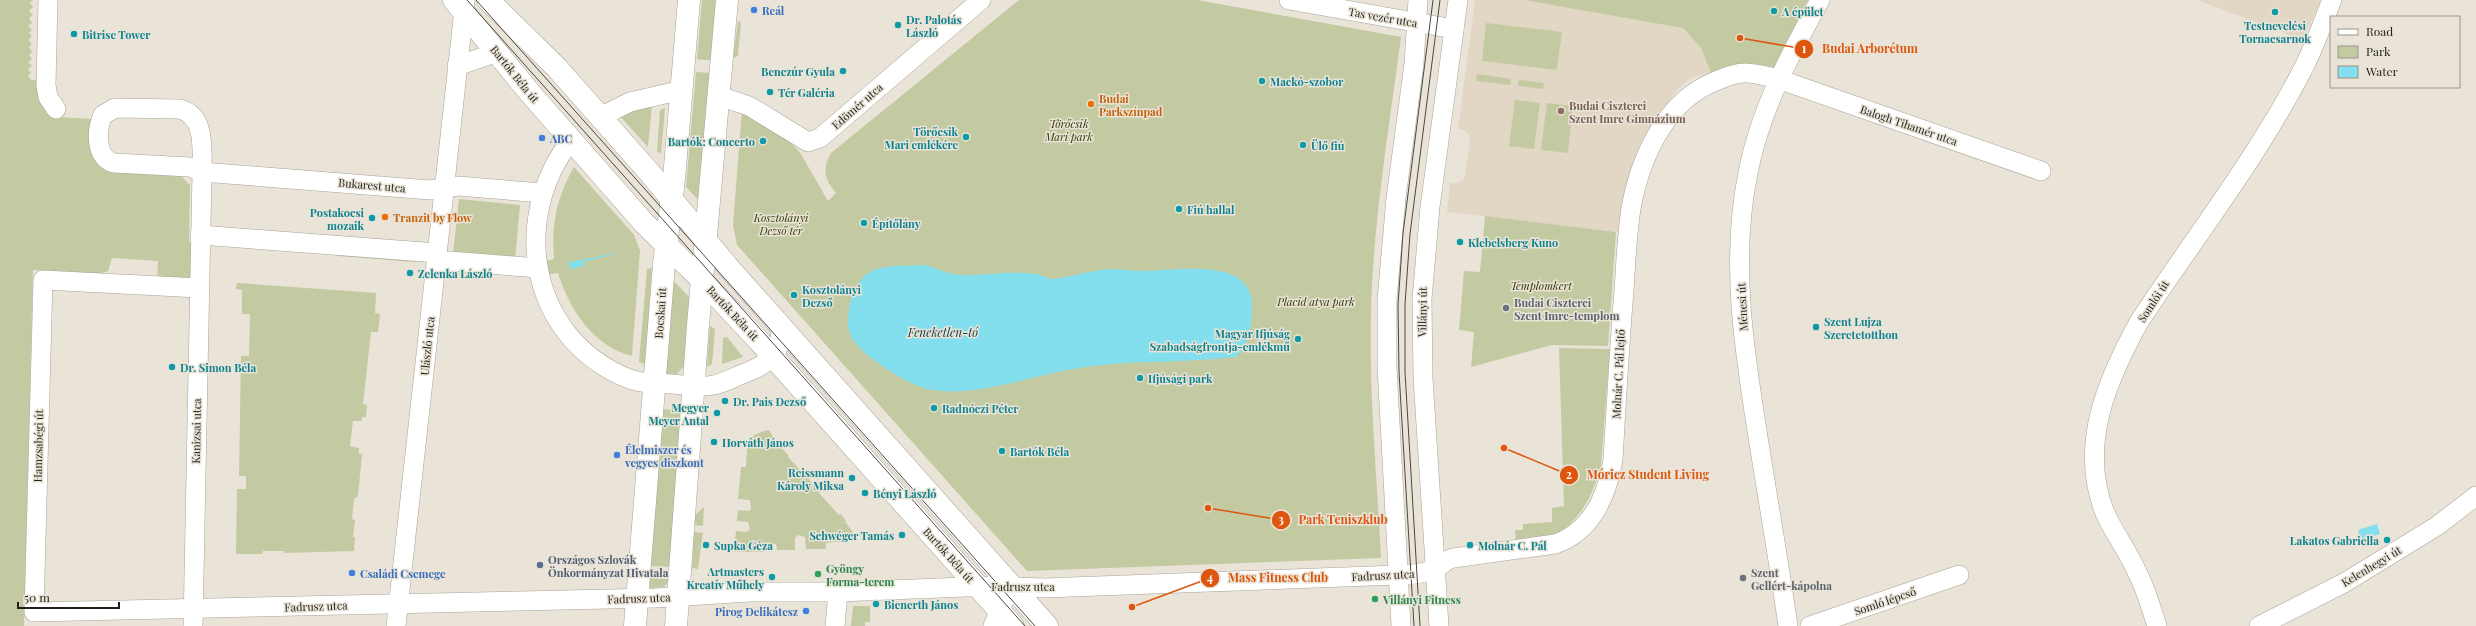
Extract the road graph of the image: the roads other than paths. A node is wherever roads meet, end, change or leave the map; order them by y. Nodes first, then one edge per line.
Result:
1 (48, 0) edge
2 (488, 0) edge
3 (689, 0) edge
4 (727, 0) edge
5 (981, 0) edge
6 (1289, 0) edge
7 (1418, 0) edge
8 (1458, 0) edge
9 (1820, 0) edge
10 (2332, 0) edge
11 (461, 4) edge
12 (1416, 23) junction
13 (1454, 29) junction
14 (498, 52) junction
15 (457, 66) junction
16 (1778, 79) junction
17 (682, 90) junction
18 (719, 96) junction
19 (56, 109) dead end
20 (600, 117) junction
21 (571, 140) junction
22 (2041, 171) dead end
23 (202, 172) junction
24 (444, 188) junction
25 (542, 193) junction
26 (672, 200) junction
27 (200, 235) junction
28 (705, 241) junction
29 (666, 244) junction
30 (438, 260) junction
31 (538, 268) junction
32 (702, 280) junction
33 (199, 288) junction
34 (780, 326) junction
35 (774, 358) junction
36 (654, 383) junction
37 (694, 386) junction
38 (2476, 496) edge
39 (1436, 569) junction
40 (1398, 575) junction
41 (1959, 575) dead end
42 (978, 586) junction
43 (1012, 587) junction
44 (838, 592) junction
45 (677, 597) junction
46 (638, 599) junction
47 (398, 603) junction
48 (34, 612) joint
49 (193, 618) edge
50 (996, 618) edge
51 (396, 626) edge
52 (635, 626) edge
53 (676, 626) edge
54 (835, 626) edge
55 (1013, 626) edge
56 (1047, 626) edge
57 (1401, 626) edge
58 (1439, 626) edge
59 (1788, 626) edge
60 (1810, 626) edge
61 (2157, 626) edge
62 (2259, 626) edge

1 - 19 street
2 - 20 main road
3 - 17 main road, Bocskai út
4 - 18 main road
5 - 18 street, Edömér utca
6 - 12 street, Tas vezér utca
7 - 12 street
8 - 13 street, Villányi út
9 - 16 street, Ménesi út
10 - 61 street, Somlói út
11 - 14 main road, Bartók Béla út
11 - 15 street, Ulászló utca
12 - 13 street, Tas vezér utca
12 - 40 street
13 - 39 street, Villányi út
14 - 15 street
14 - 21 main road, Bartók Béla út
15 - 24 street, Ulászló utca
16 - 22 street, Balogh Tihamér utca
16 - 39 street, Molnár C. Pál lejtő
16 - 59 street, Ménesi út
17 - 20 street
17 - 26 main road, Bocskai út
18 - 28 main road
20 - 26 main road
21 - 25 street
21 - 29 main road, Bartók Béla út
23 - 23 street, Bukarest utca
23 - 24 street, Bukarest utca
23 - 27 street, Bukarest utca
24 - 25 street, Bukarest utca
24 - 30 street, Ulászló utca
25 - 31 street
26 - 28 main road
26 - 29 main road, Bocskai út
26 - 32 main road
27 - 30 street
27 - 33 street, Kanizsai utca
28 - 32 main road
28 - 34 main road
29 - 32 main road, Bartók Béla út
29 - 36 main road, Bocskai út
30 - 31 street
30 - 47 street, Ulászló utca
31 - 36 street
32 - 35 main road, Bartók Béla út
32 - 37 main road
33 - 48 street, Hamzsabégi út
33 - 49 street, Kanizsai utca
34 - 35 street
34 - 43 main road
35 - 37 street
35 - 42 main road, Bartók Béla út
36 - 37 street
36 - 46 main road, Bocskai út
37 - 45 main road
38 - 62 street, Kelenhegyi út
39 - 40 street, Fadrusz utca
39 - 58 street, Villányi út
40 - 43 street, Fadrusz utca
40 - 57 street
41 - 60 street, Somló lépcső
42 - 43 street, Fadrusz utca
42 - 44 street, Fadrusz utca
42 - 50 main road, Bartók Béla út
43 - 50 street
43 - 56 main road
44 - 45 street, Fadrusz utca
44 - 54 street
45 - 46 street, Fadrusz utca
45 - 53 main road
46 - 47 street, Fadrusz utca
46 - 52 main road, Bocskai út
47 - 49 street, Fadrusz utca
47 - 51 street, Ulászló utca
48 - 49 street, Fadrusz utca
50 - 55 main road, Bartók Béla út

